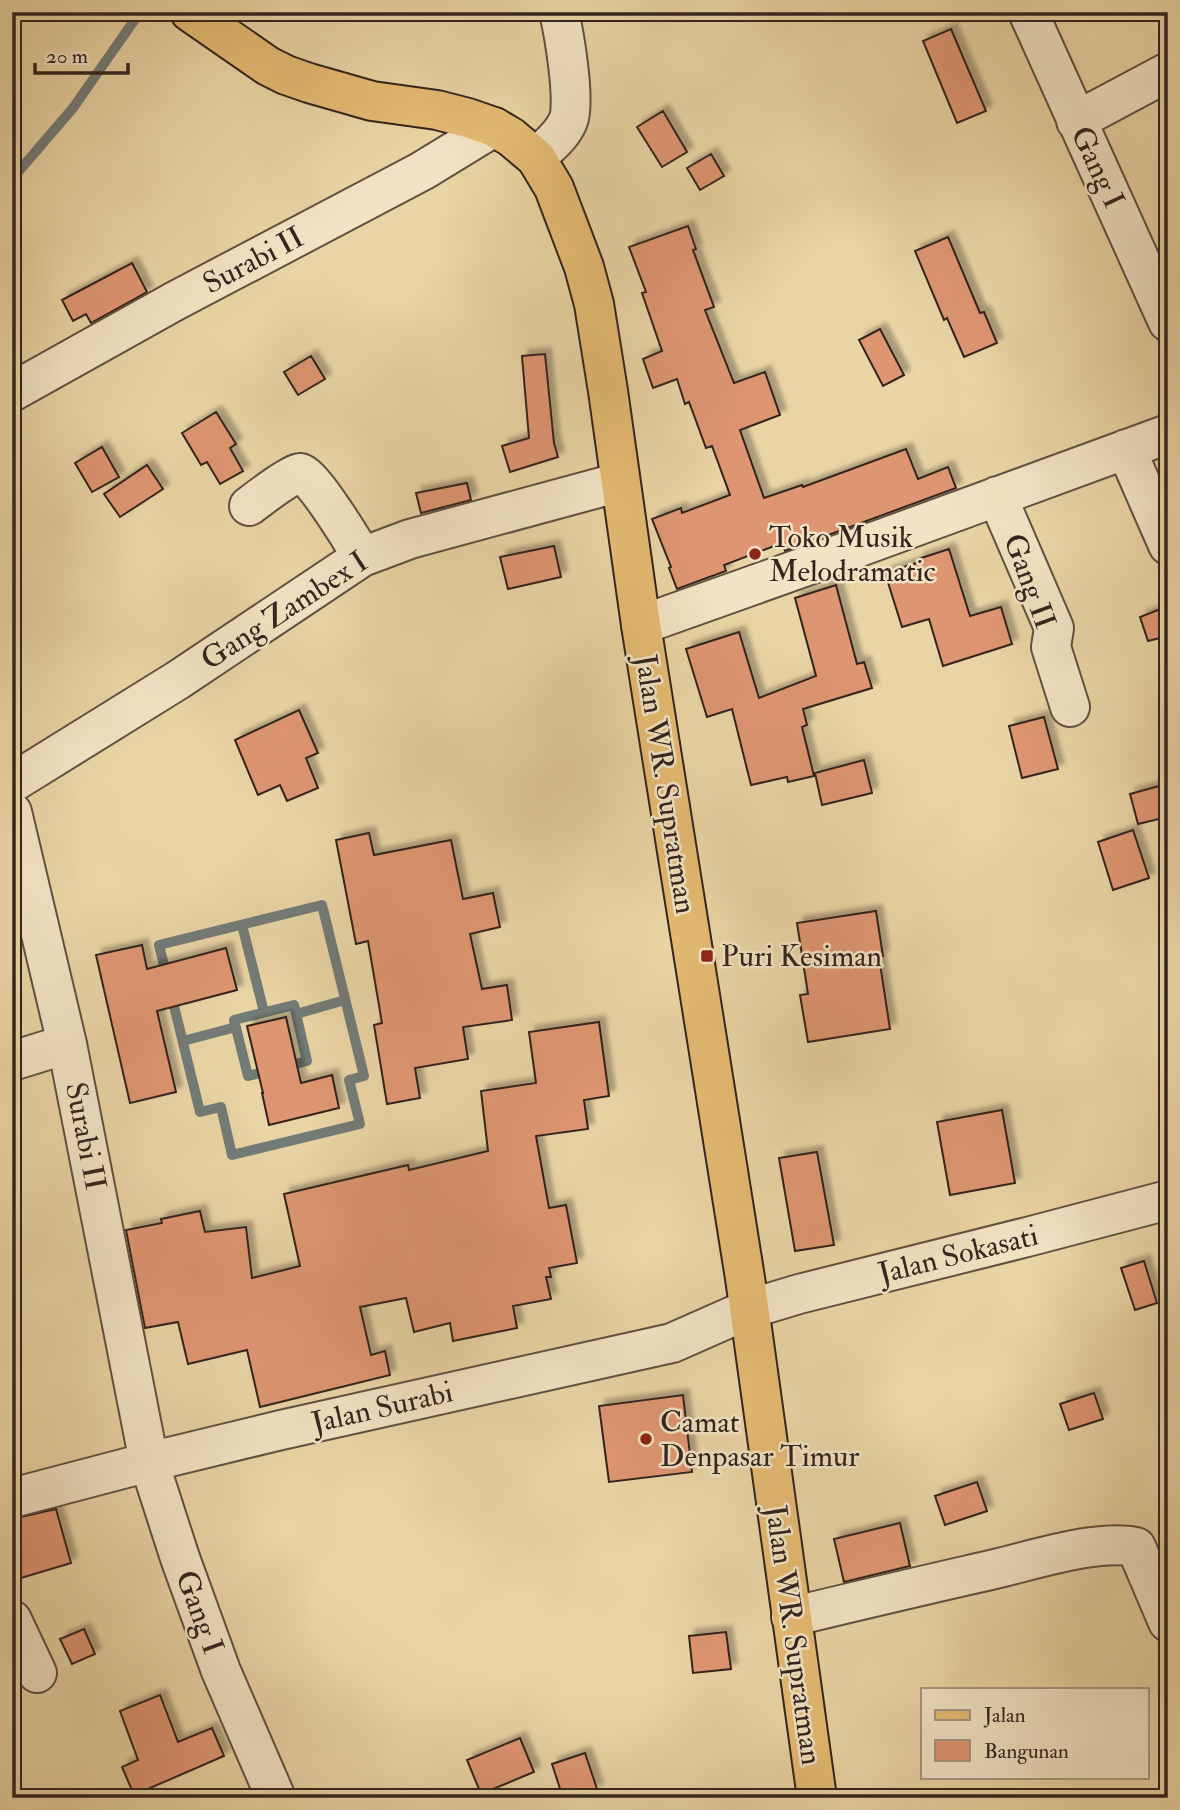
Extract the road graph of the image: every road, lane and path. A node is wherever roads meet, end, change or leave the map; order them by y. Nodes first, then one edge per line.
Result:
1 (190, 12) edge
2 (1028, 12) edge
3 (569, 17) edge
4 (1168, 72) edge
5 (1076, 121) junction
6 (494, 127) junction
7 (536, 158) junction
8 (1168, 322) edge
9 (12, 392) edge
10 (1168, 434) edge
11 (1126, 449) junction
12 (620, 482) junction
13 (998, 496) junction
14 (249, 506) dead end
15 (1168, 545) edge
16 (362, 556) junction
17 (641, 625) junction
18 (1070, 707) dead end
19 (12, 783) edge
20 (12, 812) edge
21 (67, 1044) junction
22 (12, 1061) edge
23 (1168, 1200) edge
24 (748, 1309) junction
25 (149, 1462) junction
26 (12, 1498) edge
27 (791, 1617) junction
28 (12, 1619) edge
29 (1168, 1622) edge
30 (37, 1673) dead end
31 (276, 1798) edge
32 (817, 1798) edge

1 - 6 main road, Jalan WR. Supratman
2 - 5 street, Gang I
3 - 7 street
4 - 5 street
5 - 8 street, Gang I
6 - 7 main road, Jalan WR. Supratman
6 - 9 street, Surabi II
7 - 12 main road, Jalan WR. Supratman
10 - 11 street
11 - 13 street
11 - 15 street
12 - 16 street, Gang Zambex I
12 - 17 main road, Jalan WR. Supratman
13 - 17 street
13 - 18 street, Gang II
14 - 16 street
16 - 19 street, Gang Zambex I
17 - 24 main road, Jalan WR. Supratman
20 - 21 street, Surabi II
21 - 22 street
21 - 25 street, Surabi II
23 - 24 street, Jalan Sokasati
24 - 25 street, Jalan Surabi
24 - 27 main road, Jalan WR. Supratman
25 - 26 street, Jalan Surabi
25 - 31 street, Gang I
27 - 29 street
27 - 32 main road, Jalan WR. Supratman
28 - 30 street

